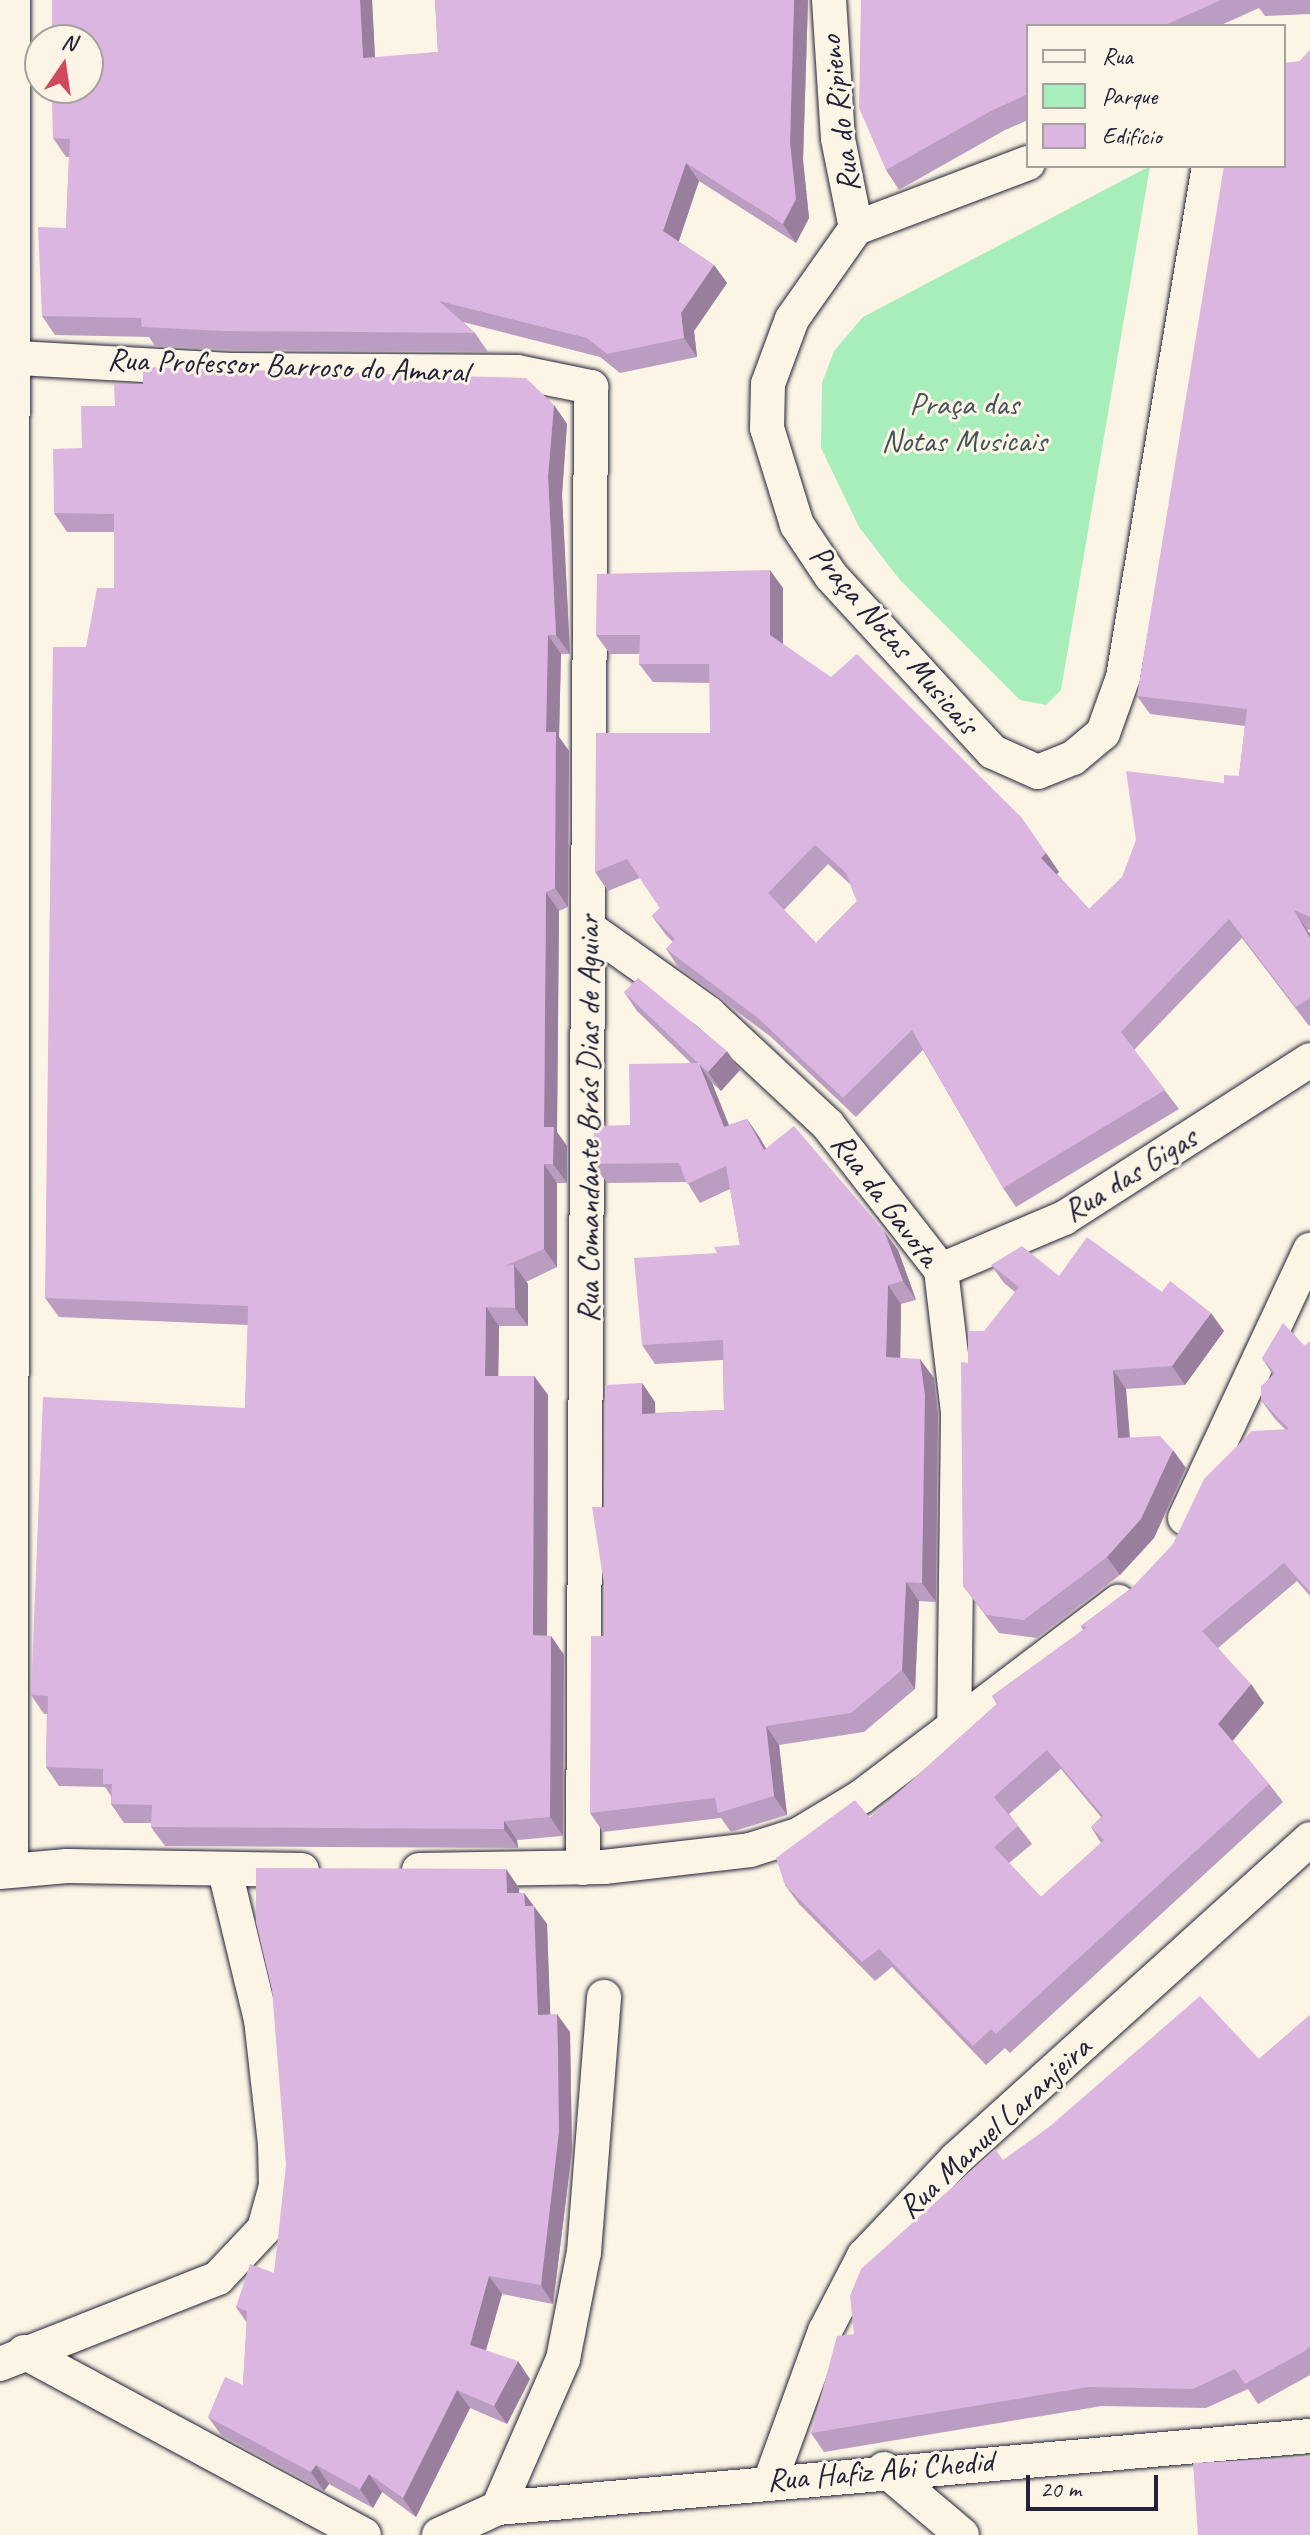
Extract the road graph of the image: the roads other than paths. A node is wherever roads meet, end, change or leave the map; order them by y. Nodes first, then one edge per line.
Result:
1 (13, 0) edge
2 (829, 0) edge
3 (1026, 164) edge
4 (1209, 168) edge
5 (856, 228) junction
6 (6, 356) edge
7 (577, 379) joint
8 (590, 929) junction
9 (1310, 1060) edge
10 (1310, 1250) edge
11 (941, 1270) junction
12 (1310, 1294) edge
13 (1277, 1321) junction
14 (1171, 1549) edge
15 (1143, 1580) edge
16 (954, 1727) junction
17 (1310, 1839) edge
18 (583, 1868) junction
19 (334, 1870) edge
20 (381, 1870) edge
21 (6, 1871) edge
22 (225, 1871) junction
23 (604, 1997) dead end
24 (12, 2358) edge
25 (1310, 2436) edge
26 (884, 2469) junction
27 (770, 2482) junction
28 (498, 2508) junction
29 (364, 2535) edge
30 (439, 2535) edge
31 (962, 2535) edge

1 - 6 street
2 - 5 street, Rua do Ripieno
3 - 5 street
4 - 5 street, Praça Notas Musicais
6 - 7 street, Rua Professor Barroso do Amaral
6 - 21 street
7 - 8 street, Rua Comandante Brás Dias de Aguiar
8 - 11 street, Rua da Gavota
8 - 18 street, Rua Comandante Brás Dias de Aguiar
9 - 11 street, Rua das Gigas
10 - 13 street
11 - 16 street, Rua da Gavota
12 - 13 street
13 - 14 street
15 - 16 street
16 - 18 street
17 - 27 street, Rua Manuel Laranjeira
18 - 20 street
19 - 22 street
21 - 22 street
22 - 24 street
23 - 28 street
24 - 29 street
25 - 26 street, Rua Hafiz Abi Chedid
26 - 27 street, Rua Hafiz Abi Chedid
26 - 31 street
27 - 28 street, Rua Hafiz Abi Chedid
28 - 30 street, Rua Hafiz Abi Chedid

